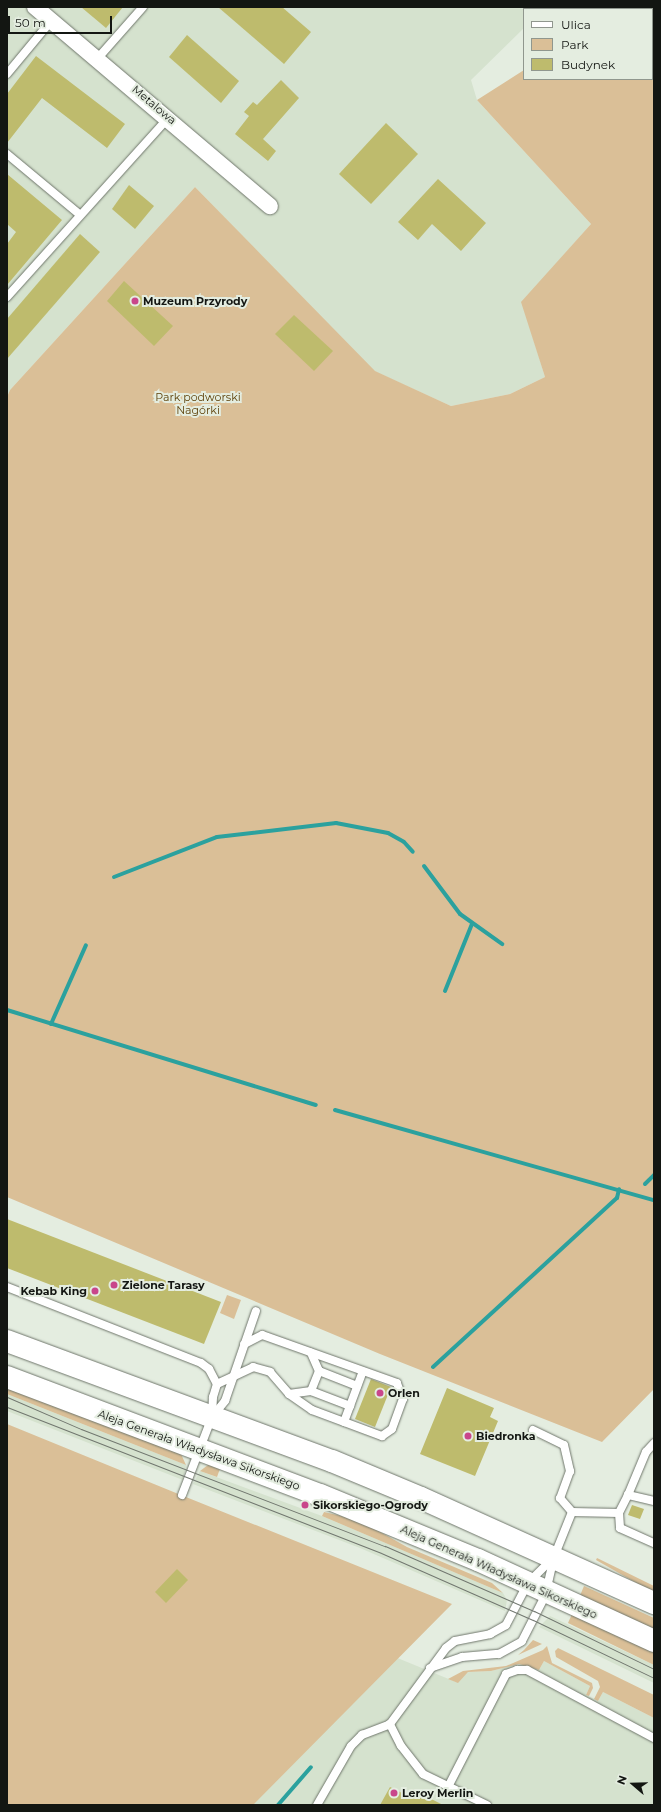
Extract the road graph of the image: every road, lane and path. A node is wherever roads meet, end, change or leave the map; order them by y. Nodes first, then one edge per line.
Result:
1 (35, 7) edge
2 (143, 7) edge
3 (51, 21) junction
4 (98, 58) junction
5 (7, 74) edge
6 (168, 117) junction
7 (7, 154) edge
8 (270, 206) dead end
9 (79, 214) junction
10 (7, 297) edge
11 (7, 1287) edge
12 (256, 1311) dead end
13 (7, 1341) edge
14 (244, 1344) junction
15 (311, 1353) junction
16 (319, 1371) junction
17 (363, 1371) junction
18 (233, 1376) junction
19 (7, 1377) edge
20 (217, 1384) junction
21 (357, 1386) junction
22 (311, 1391) junction
23 (289, 1394) junction
24 (350, 1406) junction
25 (212, 1417) junction
26 (344, 1422) junction
27 (533, 1430) dead end
28 (654, 1443) edge
29 (200, 1449) junction
30 (182, 1495) dead end
31 (628, 1495) junction
32 (654, 1501) edge
33 (572, 1512) junction
34 (619, 1513) junction
35 (654, 1543) edge
36 (554, 1557) junction
37 (537, 1587) junction
38 (654, 1603) edge
39 (654, 1641) edge
40 (429, 1668) junction
41 (390, 1724) junction
42 (654, 1738) edge
43 (450, 1785) junction
44 (317, 1805) edge
45 (487, 1805) edge

1 - 3 street, Metalowa
2 - 4 lane
3 - 4 street, Metalowa
3 - 5 lane
4 - 6 street, Metalowa
6 - 8 street, Metalowa
6 - 9 lane
7 - 9 lane
9 - 10 lane
11 - 20 lane
12 - 14 lane
13 - 25 main road
14 - 15 lane
14 - 18 lane
15 - 16 lane
15 - 17 lane
16 - 21 lane
16 - 22 lane
17 - 21 lane
17 - 26 lane
18 - 20 lane
18 - 23 lane
18 - 25 lane
19 - 29 main road, Aleja Generała Władysława Sikorskiego
20 - 25 lane
21 - 24 lane
22 - 23 lane
22 - 24 lane
23 - 26 lane
24 - 26 lane
25 - 29 lane
25 - 36 main road
27 - 33 lane
28 - 31 lane
29 - 30 lane
29 - 37 main road, Aleja Generała Władysława Sikorskiego
31 - 32 lane
31 - 34 lane
33 - 34 lane
33 - 36 lane
34 - 35 lane
36 - 37 lane
36 - 37 lane
36 - 38 main road
37 - 39 main road, Aleja Generała Władysława Sikorskiego
37 - 40 lane
37 - 40 lane
40 - 41 lane
41 - 43 lane
41 - 44 lane
42 - 43 lane
43 - 45 lane

